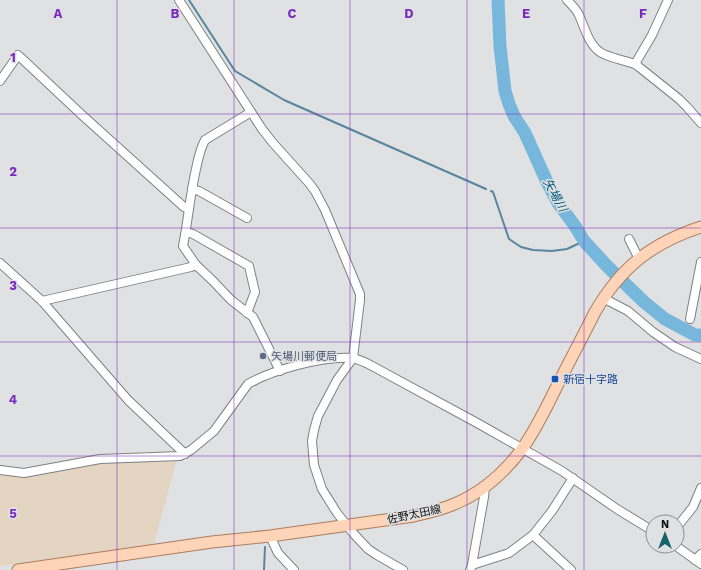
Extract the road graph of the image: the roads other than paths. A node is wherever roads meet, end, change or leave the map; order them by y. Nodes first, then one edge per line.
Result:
1 (179, 0) edge
2 (567, 0) edge
3 (668, 0) edge
4 (635, 64) junction
5 (0, 81) edge
6 (251, 112) junction
7 (701, 123) edge
8 (192, 189) junction
9 (189, 209) junction
10 (248, 218) dead end
11 (701, 227) edge
12 (186, 232) junction
13 (629, 239) dead end
14 (640, 258) junction
15 (701, 262) edge
16 (0, 263) edge
17 (196, 265) junction
18 (603, 298) junction
19 (42, 301) junction
20 (248, 313) junction
21 (690, 319) dead end
22 (353, 358) junction
23 (701, 359) edge
24 (280, 370) junction
25 (523, 448) junction
26 (185, 454) junction
27 (0, 470) edge
28 (573, 478) junction
29 (485, 486) junction
30 (701, 488) edge
31 (685, 516) edge
32 (346, 525) junction
33 (645, 526) edge
34 (533, 535) junction
35 (270, 536) junction
36 (685, 551) edge
37 (699, 559) edge
38 (471, 567) edge
39 (18, 570) edge
40 (294, 570) edge
41 (403, 570) edge
42 (570, 570) edge

1 - 6 street
2 - 4 street
3 - 4 street
4 - 7 street
5 - 9 street
6 - 8 street
6 - 22 street
8 - 9 street
8 - 10 street
9 - 12 street
11 - 14 main road, 佐野太田線
12 - 17 street
12 - 20 street
13 - 14 street
14 - 18 main road, 佐野太田線
15 - 21 street
16 - 19 street
17 - 19 street
17 - 20 street
18 - 23 street
18 - 25 main road, 佐野太田線
19 - 26 street
20 - 24 street
22 - 24 street
22 - 25 street
22 - 32 street
24 - 26 street
25 - 28 street
25 - 29 main road, 佐野太田線
26 - 27 street
28 - 33 street
28 - 34 street
29 - 32 main road, 佐野太田線
29 - 38 street
30 - 31 street
32 - 35 main road, 佐野太田線
32 - 41 street
34 - 38 street
34 - 42 street
35 - 39 main road, 佐野太田線
35 - 40 street
36 - 37 street

